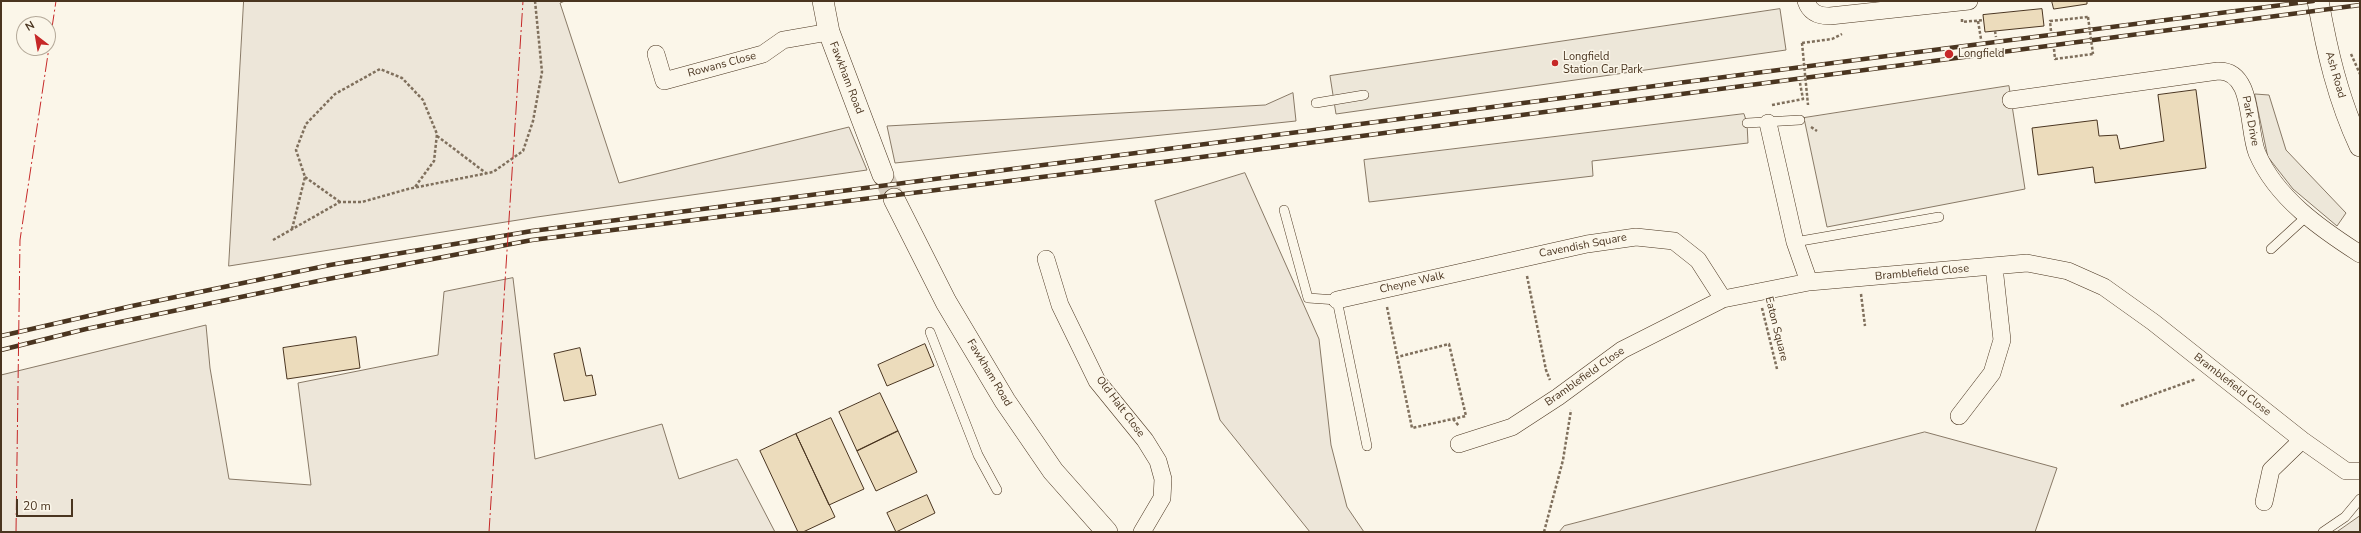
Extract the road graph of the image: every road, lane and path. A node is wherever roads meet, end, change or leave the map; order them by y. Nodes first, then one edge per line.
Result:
1 (535, 1) edge
2 (1806, 1) edge
3 (1969, 1) edge
4 (2318, 1) edge
5 (828, 2) edge
6 (1941, 3) edge
7 (1978, 21) dead end
8 (1995, 31) dead end
9 (2051, 31) dead end
10 (829, 32) junction
11 (1996, 37) dead end
12 (1832, 39) dead end
13 (1981, 39) dead end
14 (2054, 49) dead end
15 (656, 54) dead end
16 (1800, 83) dead end
17 (1364, 95) dead end
18 (2011, 100) dead end
19 (1316, 103) dead end
20 (1808, 105) dead end
21 (1800, 120) dead end
22 (1747, 123) dead end
23 (1768, 123) junction
24 (437, 136) junction
25 (2360, 146) edge
26 (486, 173) junction
27 (883, 175) tunnel mouth
28 (305, 177) junction
29 (415, 187) junction
30 (894, 199) tunnel mouth
31 (340, 202) junction
32 (1284, 210) dead end
33 (2307, 216) junction
34 (1939, 217) dead end
35 (292, 230) junction
36 (273, 240) dead end
37 (1795, 242) junction
38 (2271, 249) dead end
39 (2360, 254) edge
40 (1524, 258) junction
41 (1046, 259) dead end
42 (1488, 266) joint
43 (1994, 267) junction
44 (1860, 278) junction
45 (1809, 282) junction
46 (1384, 290) junction
47 (1758, 292) junction
48 (1723, 299) junction
49 (1337, 300) junction
50 (1865, 326) dead end
51 (930, 332) dead end
52 (1397, 357) junction
53 (1777, 369) dead end
54 (2215, 371) junction
55 (1572, 387) junction
56 (1558, 397) junction
57 (2121, 406) dead end
58 (1959, 416) dead end
59 (2302, 440) junction
60 (1459, 444) dead end
61 (1367, 446) dead end
62 (2360, 471) edge
63 (997, 490) dead end
64 (2360, 499) edge
65 (2264, 502) dead end
66 (1107, 532) edge
67 (1142, 532) edge
68 (1544, 532) edge
69 (2322, 532) edge

1 - 26 path
2 - 6 street
3 - 6 street
4 - 25 street, Ash Road
5 - 10 street, Fawkham Road
7 - 13 path
8 - 11 path
9 - 14 path, bridge
10 - 15 street, Rowans Close
10 - 27 street, Fawkham Road
12 - 20 path, bridge
16 - 23 path
17 - 19 lane
18 - 33 street, Park Drive
21 - 23 lane
22 - 23 lane
23 - 37 street
24 - 26 path
24 - 28 path
24 - 29 path
26 - 29 path
28 - 31 path
28 - 35 path
29 - 31 path
30 - 66 street, Fawkham Road
31 - 35 path
32 - 49 lane
33 - 38 lane
33 - 39 street, Park Drive
34 - 37 lane
35 - 36 path
37 - 45 street
40 - 42 street, Cavendish Square
40 - 48 street, Cavendish Square
40 - 56 path
41 - 67 street, Old Halt Close
42 - 46 street, Cheyne Walk
43 - 44 street, Bramblefield Close
43 - 54 street, Bramblefield Close
43 - 58 street
44 - 45 street, Bramblefield Close
44 - 50 path
45 - 47 street, Bramblefield Close
46 - 49 street, Cheyne Walk
46 - 52 path
47 - 48 street, Bramblefield Close
47 - 53 path, Eaton Square
48 - 55 street, Bramblefield Close
49 - 61 lane
51 - 63 lane
52 - 52 path
54 - 57 path
54 - 59 street, Bramblefield Close
55 - 56 street, Bramblefield Close
55 - 68 path
56 - 60 street, Bramblefield Close
59 - 62 street, Bramblefield Close
59 - 65 street
64 - 69 lane

